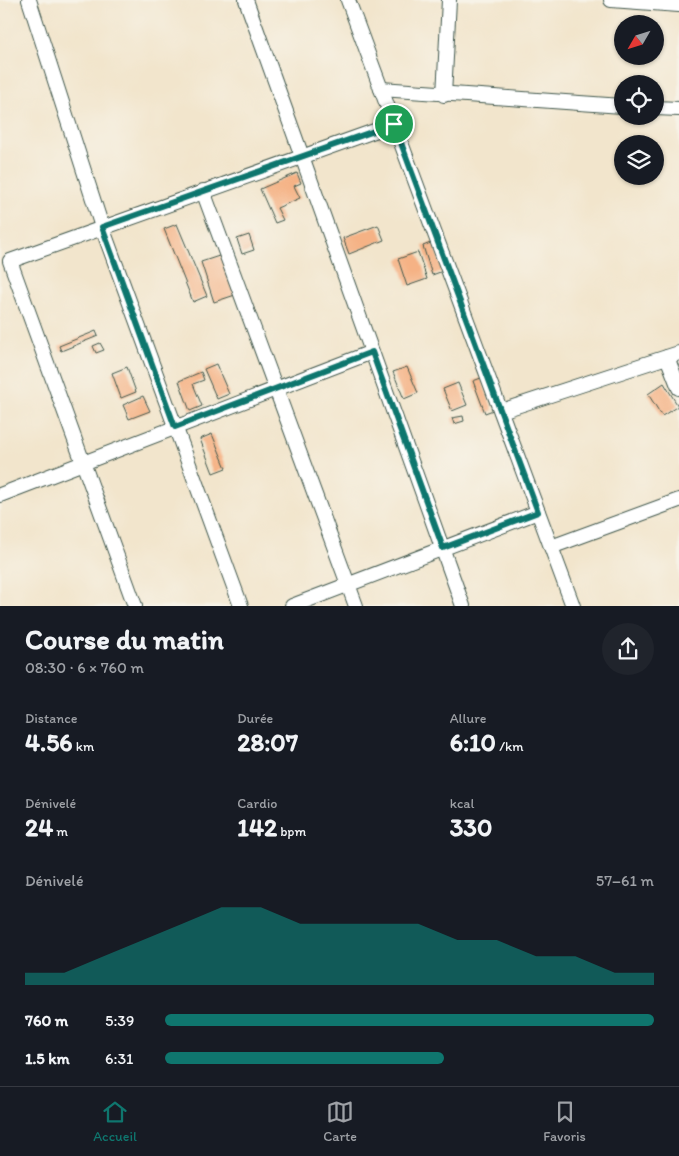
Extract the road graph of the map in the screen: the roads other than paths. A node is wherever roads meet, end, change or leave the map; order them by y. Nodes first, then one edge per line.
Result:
1 (30, 0) edge
2 (246, 0) edge
3 (348, 0) edge
4 (449, 0) edge
5 (611, 0) edge
6 (653, 2) edge
7 (679, 5) edge
8 (382, 89) junction
9 (444, 95) junction
10 (614, 106) edge
11 (664, 108) edge
12 (679, 109) edge
13 (394, 124) junction
14 (302, 156) junction
15 (203, 191) junction
16 (102, 227) junction
17 (372, 352) junction
18 (673, 355) edge
19 (679, 388) edge
20 (276, 389) junction
21 (500, 411) junction
22 (175, 427) junction
23 (83, 462) junction
24 (0, 495) edge
25 (679, 500) edge
26 (538, 512) junction
27 (551, 547) junction
28 (443, 548) junction
29 (348, 585) junction
30 (135, 606) edge
31 (241, 606) edge
32 (292, 606) edge
33 (356, 606) edge
34 (463, 606) edge
35 (573, 606) edge

1 - 16 street
2 - 14 street
3 - 8 street
4 - 9 street
5 - 6 street
6 - 7 street
8 - 9 street
8 - 13 street
9 - 10 street
11 - 12 street
13 - 14 street
13 - 21 street
14 - 15 street
14 - 17 street
15 - 16 street
15 - 20 street
16 - 22 street
16 - 23 street
17 - 20 street
17 - 28 street
18 - 19 street
18 - 21 street
20 - 22 street
20 - 29 street
21 - 26 street
22 - 23 street
22 - 31 street
23 - 24 street
23 - 30 street
25 - 27 street
26 - 27 street
26 - 28 street
27 - 35 street
28 - 29 street
28 - 34 street
29 - 32 street
29 - 33 street

